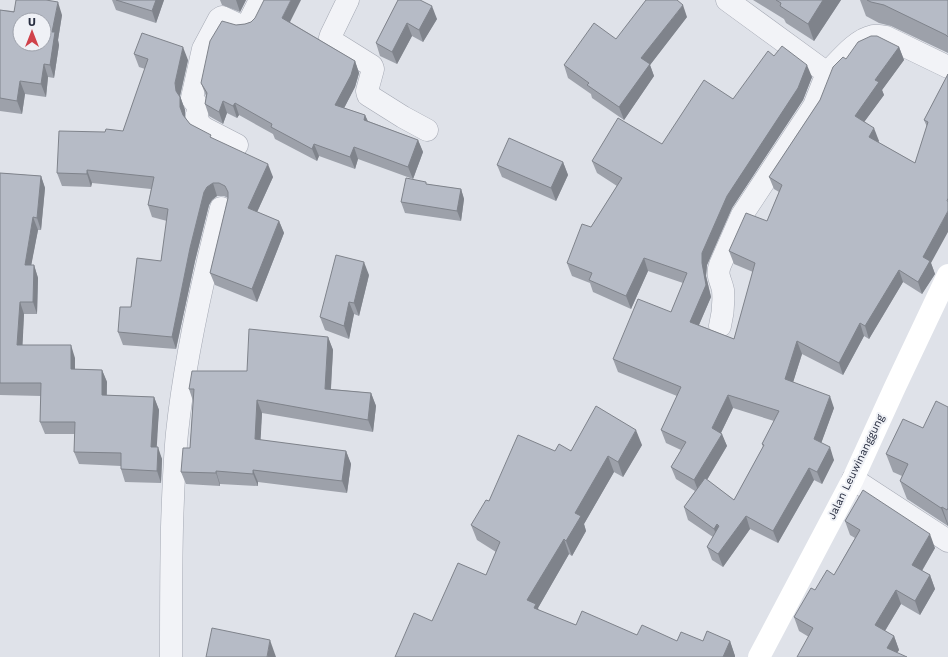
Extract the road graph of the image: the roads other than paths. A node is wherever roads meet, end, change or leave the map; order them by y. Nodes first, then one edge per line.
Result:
1 (260, 0) edge
2 (348, 0) edge
3 (727, 0) edge
4 (948, 68) edge
5 (827, 73) junction
6 (427, 130) dead end
7 (237, 145) dead end
8 (221, 208) dead end
9 (948, 275) edge
10 (720, 326) dead end
11 (853, 479) junction
12 (948, 541) edge
13 (171, 657) edge
14 (759, 657) edge

1 - 7 street
2 - 6 street
3 - 5 street
4 - 5 street
5 - 10 street
8 - 13 street
9 - 11 main road, Jalan Leuwinanggung
11 - 12 street
11 - 14 main road, Jalan Leuwinanggung

